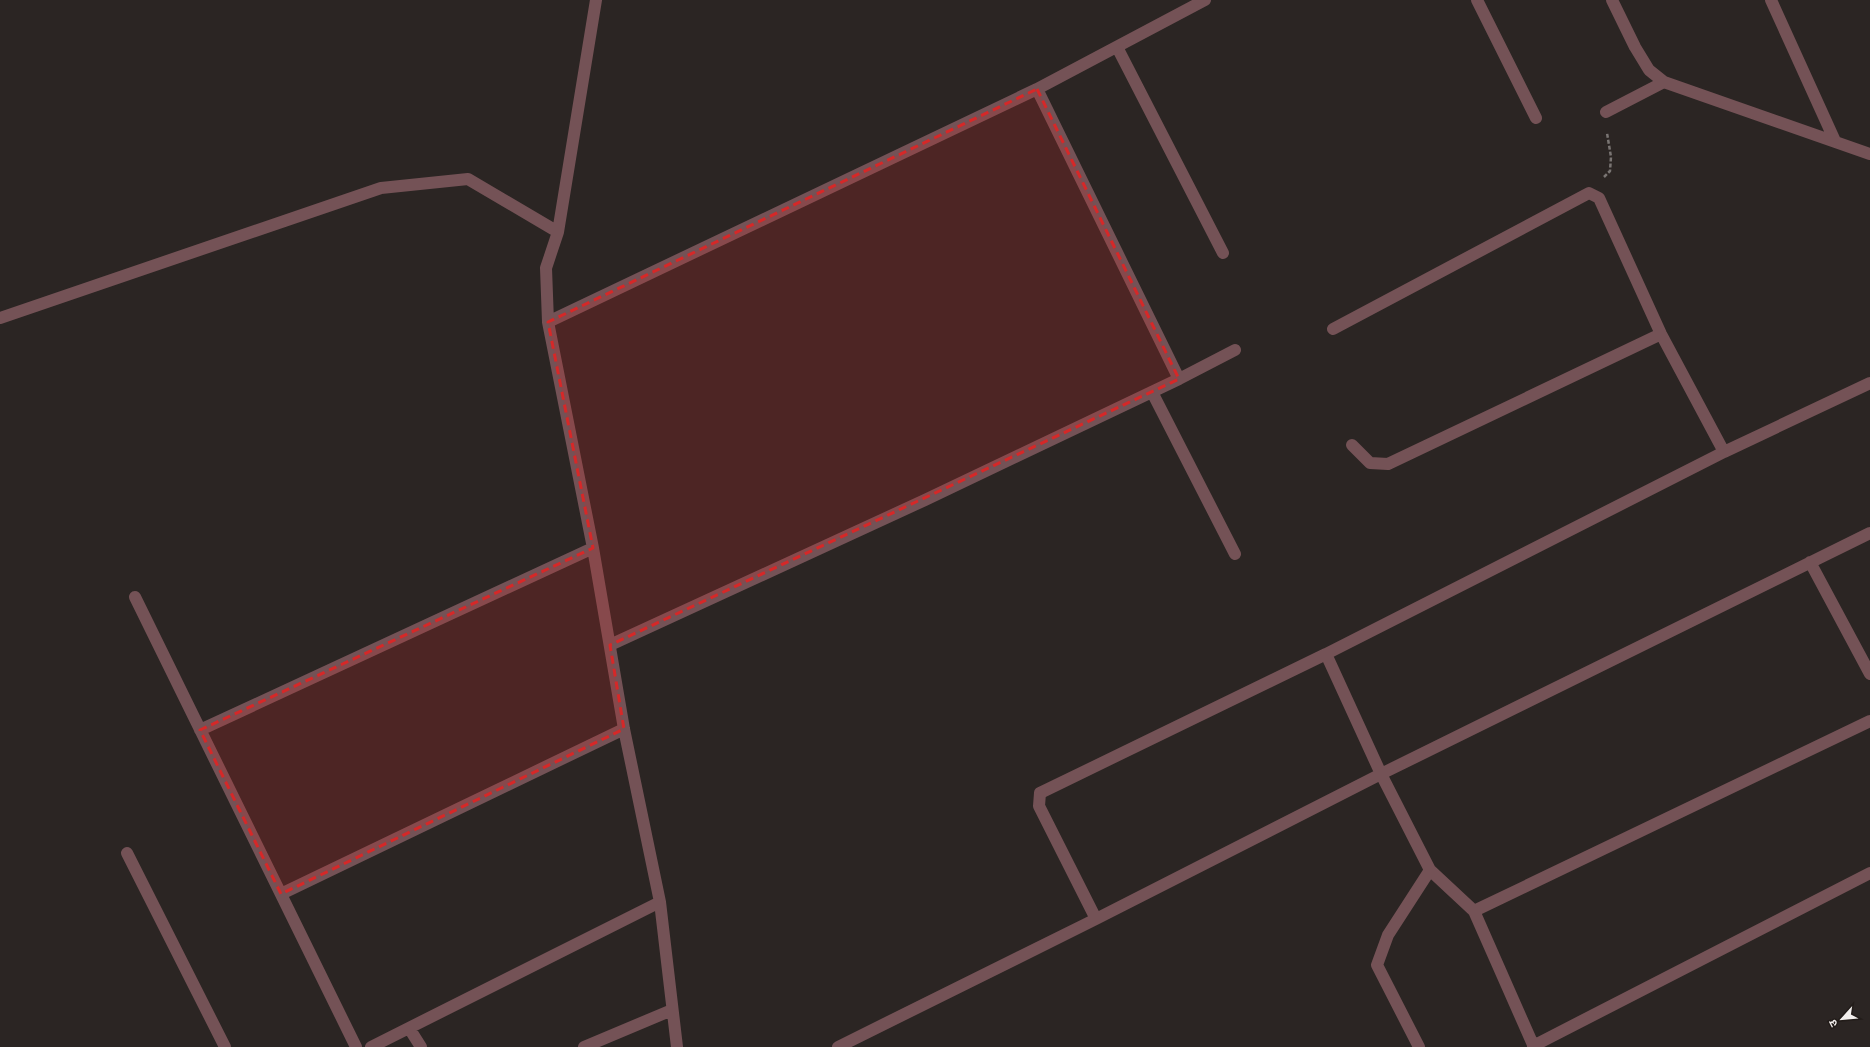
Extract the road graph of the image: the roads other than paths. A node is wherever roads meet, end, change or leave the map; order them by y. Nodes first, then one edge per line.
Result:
1 (596, 0) edge
2 (1205, 0) edge
3 (1477, 0) edge
4 (1612, 0) edge
5 (1771, 0) edge
6 (1117, 47) junction
7 (1664, 82) junction
8 (1037, 90) junction
9 (1606, 112) road end
10 (1536, 118) dead end
11 (1835, 141) junction
12 (1870, 154) edge
13 (558, 232) junction
14 (1224, 253) dead end
15 (0, 318) edge
16 (548, 322) junction
17 (1333, 329) dead end
18 (1661, 334) junction
19 (1235, 350) dead end
20 (1179, 379) junction
21 (1870, 383) edge
22 (1152, 392) junction
23 (1352, 445) dead end
24 (1724, 452) junction
25 (1870, 533) edge
26 (593, 548) junction
27 (1235, 554) dead end
28 (1810, 562) junction
29 (135, 597) dead end
30 (610, 645) junction
31 (1326, 654) junction
32 (1870, 674) edge
33 (1870, 721) edge
34 (624, 729) junction
35 (200, 730) junction
36 (1381, 774) junction
37 (127, 853) dead end
38 (1430, 870) junction
39 (1870, 873) edge
40 (281, 894) junction
41 (660, 902) junction
42 (1474, 911) junction
43 (1096, 919) junction
44 (672, 1010) junction
45 (409, 1028) junction
46 (1534, 1046) edge
47 (225, 1047) edge
48 (356, 1047) edge
49 (371, 1047) edge
50 (421, 1047) edge
51 (584, 1047) edge
52 (677, 1047) edge
53 (838, 1047) edge
54 (1419, 1047) edge

1 - 13 street
2 - 6 street
3 - 10 street
4 - 7 street
5 - 11 street
6 - 8 street
6 - 14 street
7 - 9 street
7 - 11 street
8 - 16 street
8 - 20 street
11 - 12 street
13 - 15 street
13 - 16 street
16 - 26 street
17 - 18 street
18 - 23 street
18 - 24 street
19 - 20 street
20 - 22 street
21 - 24 street
22 - 27 street
22 - 30 street
24 - 31 street
25 - 28 street
26 - 30 street
26 - 35 street
28 - 32 street
28 - 36 street
29 - 35 street
30 - 34 street
31 - 36 street
31 - 43 street
33 - 42 street
34 - 40 street
34 - 41 street
35 - 40 street
36 - 38 street
36 - 43 street
37 - 47 street
38 - 42 street
38 - 54 street
39 - 46 street
40 - 48 street
41 - 44 street
41 - 45 street
42 - 46 street
43 - 53 street
44 - 51 street
44 - 52 street
45 - 49 street
45 - 50 street

